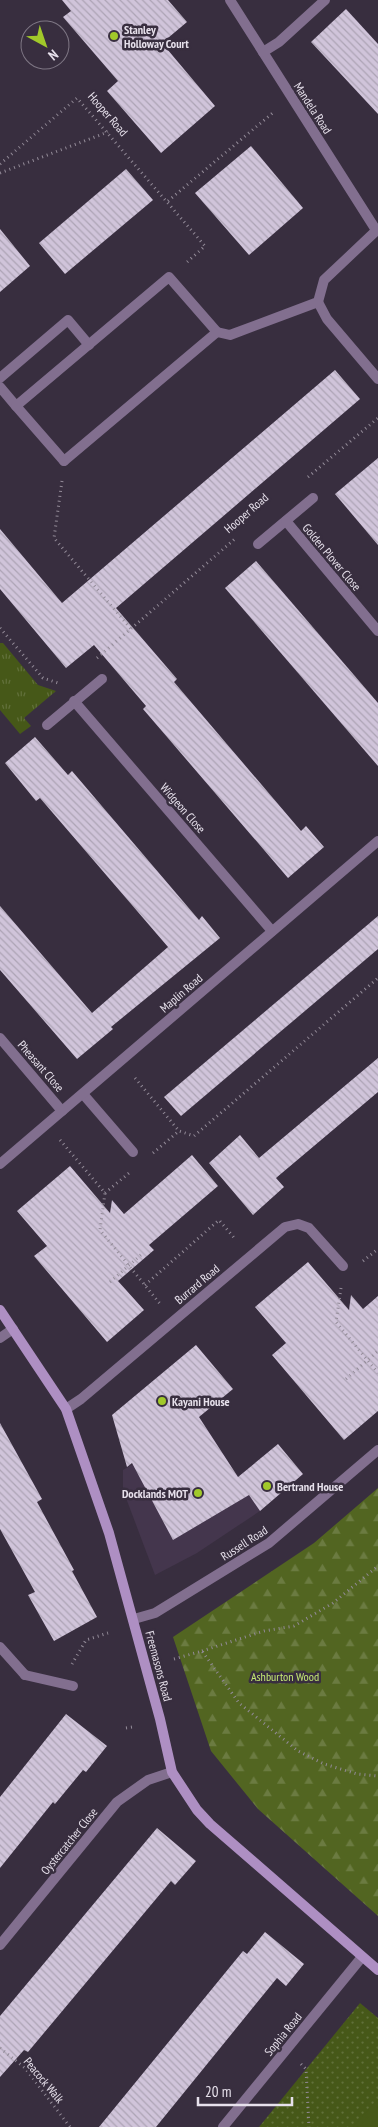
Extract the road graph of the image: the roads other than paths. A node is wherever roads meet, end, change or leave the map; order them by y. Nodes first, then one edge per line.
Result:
1 (230, 0) edge
2 (324, 0) edge
3 (263, 52) junction
4 (377, 229) edge
5 (318, 302) junction
6 (217, 332) junction
7 (89, 345) junction
8 (0, 378) edge
9 (378, 379) edge
10 (0, 387) edge
11 (16, 406) junction
12 (313, 498) dead end
13 (286, 521) junction
14 (258, 544) dead end
15 (378, 631) edge
16 (102, 678) dead end
17 (74, 701) junction
18 (47, 724) dead end
19 (378, 841) edge
20 (272, 931) junction
21 (0, 1038) edge
22 (82, 1094) junction
23 (62, 1111) junction
24 (133, 1152) dead end
25 (0, 1164) edge
26 (343, 1266) dead end
27 (0, 1310) edge
28 (13, 1329) junction
29 (0, 1338) edge
30 (66, 1409) junction
31 (378, 1450) edge
32 (134, 1619) junction
33 (0, 1647) edge
34 (73, 1686) dead end
35 (172, 1772) junction
36 (0, 1944) edge
37 (362, 1957) junction
38 (378, 1970) edge
39 (222, 2127) edge

1 - 3 street, Mandela Road
2 - 3 street
3 - 4 street, Mandela Road
4 - 5 street
5 - 6 street
5 - 9 street
6 - 7 street
6 - 11 street
7 - 8 street
7 - 11 street
10 - 11 street
12 - 13 street, Golden Plover Close
13 - 14 street, Golden Plover Close
13 - 15 street, Golden Plover Close
16 - 17 street
17 - 18 street
17 - 20 street, Widgeon Close
19 - 20 street, Maplin Road
20 - 22 street, Maplin Road
21 - 23 street, Pheasant Close
22 - 23 street, Maplin Road
22 - 24 street
23 - 25 street, Maplin Road
26 - 30 street, Burrard Road
27 - 28 street, Freemasons Road
28 - 29 street
28 - 30 street, Freemasons Road
30 - 32 street, Freemasons Road
31 - 32 street, Russell Road
32 - 35 street, Freemasons Road
33 - 34 street
35 - 36 street, Oystercatcher Close
35 - 37 street, Freemasons Road
37 - 38 street, Freemasons Road
37 - 39 street, Sophia Road

